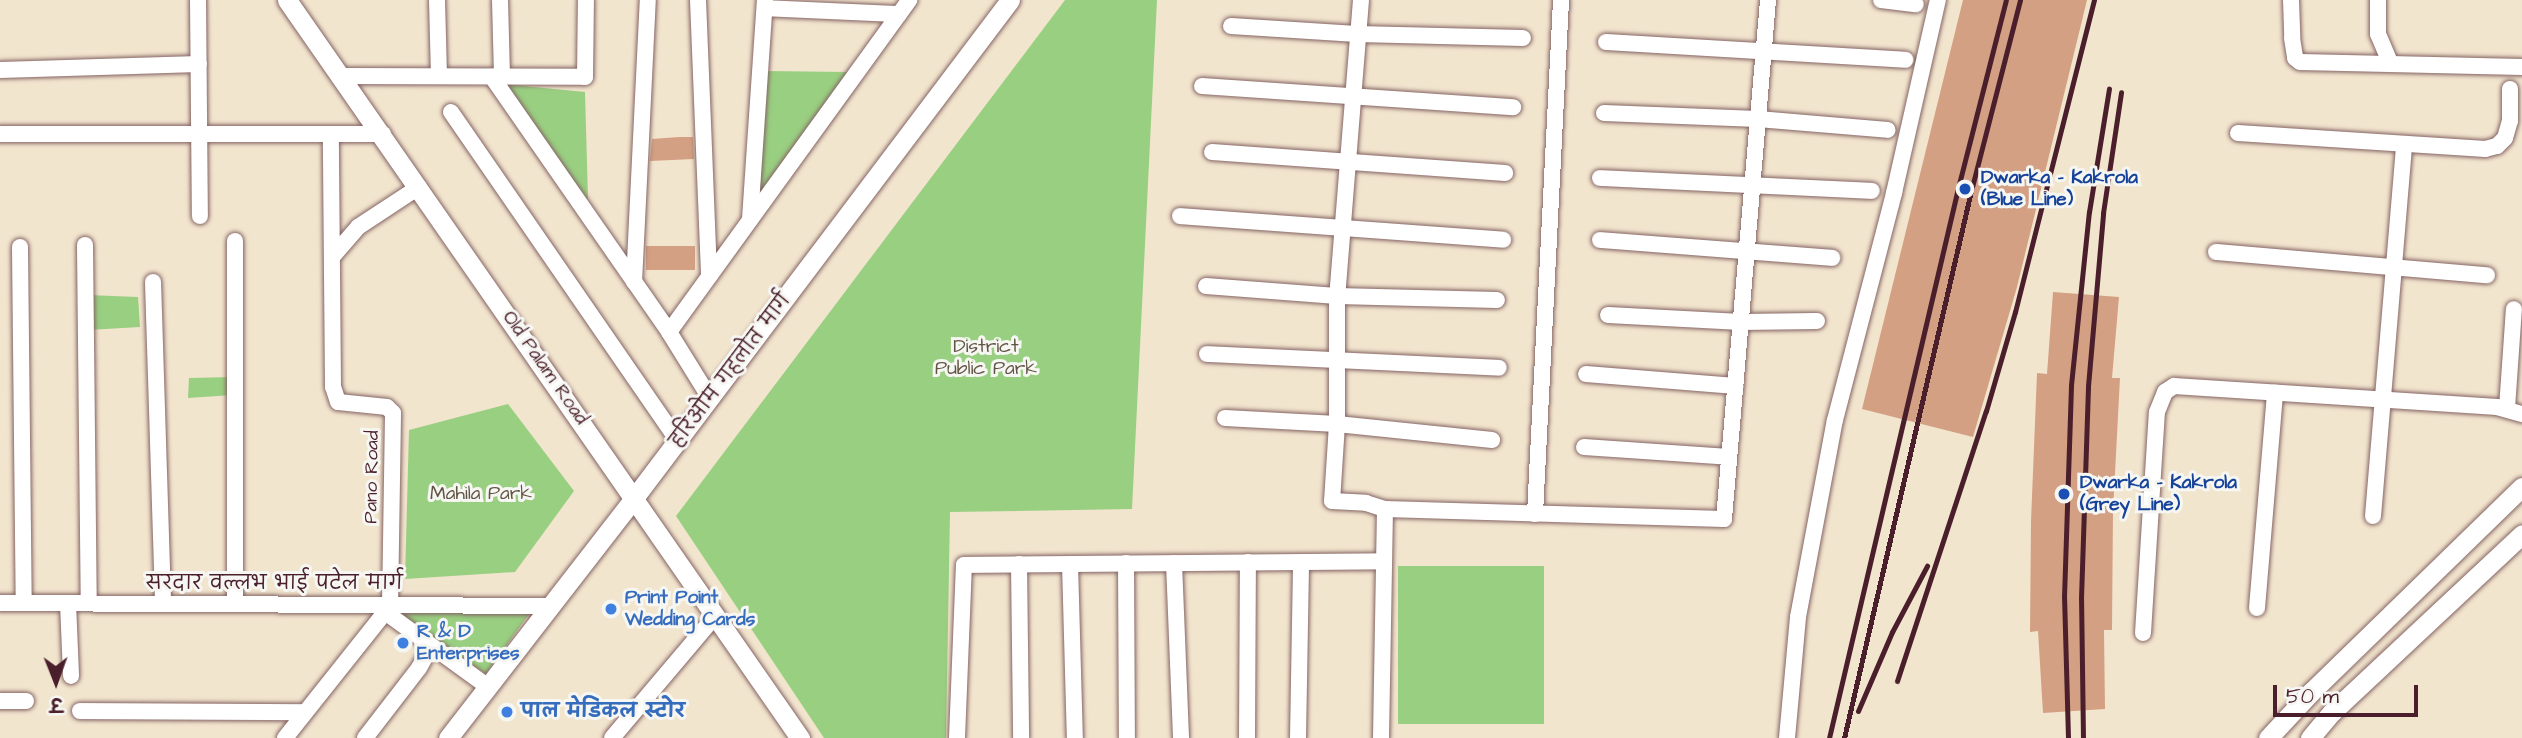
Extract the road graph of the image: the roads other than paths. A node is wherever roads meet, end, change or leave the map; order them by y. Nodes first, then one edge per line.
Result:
1 (198, 0) edge
2 (287, 0) edge
3 (437, 0) edge
4 (500, 0) edge
5 (586, 0) edge
6 (648, 0) edge
7 (698, 0) edge
8 (909, 0) edge
9 (1010, 0) edge
10 (1361, 0) edge
11 (1561, 0) edge
12 (1768, 0) edge
13 (1881, 0) edge
14 (1938, 0) edge
15 (2291, 0) edge
16 (2378, 0) edge
17 (765, 4) edge
18 (1916, 4) dead end
19 (899, 14) junction
20 (1231, 26) dead end
21 (1357, 34) junction
22 (1523, 38) dead end
23 (1606, 42) dead end
24 (1764, 51) junction
25 (1905, 60) dead end
26 (2390, 62) junction
27 (199, 64) junction
28 (2522, 67) edge
29 (0, 70) edge
30 (342, 76) junction
31 (439, 76) junction
32 (497, 77) junction
33 (1202, 86) dead end
34 (2510, 89) dead end
35 (1351, 97) junction
36 (1513, 107) dead end
37 (451, 112) dead end
38 (1604, 113) dead end
39 (1758, 119) junction
40 (1888, 130) dead end
41 (2238, 133) dead end
42 (0, 134) edge
43 (201, 134) junction
44 (331, 134) junction
45 (383, 134) junction
46 (2404, 145) junction
47 (1212, 152) dead end
48 (1347, 163) junction
49 (1505, 173) dead end
50 (1600, 178) dead end
51 (1753, 186) junction
52 (419, 187) junction
53 (1872, 191) dead end
54 (200, 216) dead end
55 (1180, 216) dead end
56 (750, 219) junction
57 (1341, 228) junction
58 (1503, 240) dead end
59 (1600, 240) dead end
60 (235, 241) dead end
61 (85, 245) dead end
62 (20, 247) dead end
63 (1747, 250) junction
64 (2216, 252) dead end
65 (333, 256) junction
66 (1832, 258) dead end
67 (2395, 267) junction
68 (2487, 275) dead end
69 (709, 276) junction
70 (153, 282) dead end
71 (634, 282) junction
72 (1206, 286) dead end
73 (1337, 296) junction
74 (1497, 300) dead end
75 (2514, 309) dead end
76 (1608, 315) dead end
77 (1817, 321) dead end
78 (1741, 322) junction
79 (669, 332) junction
80 (1207, 354) dead end
81 (1335, 358) junction
82 (1499, 368) dead end
83 (1586, 374) dead end
84 (1736, 386) junction
85 (2275, 393) junction
86 (710, 398) junction
87 (2385, 400) junction
88 (2514, 411) edge
89 (1225, 418) dead end
90 (1337, 424) junction
91 (1492, 440) dead end
92 (678, 441) junction
93 (1584, 447) dead end
94 (1730, 457) junction
95 (2522, 487) edge
96 (634, 498) junction
97 (1385, 509) junction
98 (1535, 514) junction
99 (2372, 516) dead end
100 (2522, 534) edge
101 (1384, 561) junction
102 (1248, 562) junction
103 (1301, 562) junction
104 (1126, 563) junction
105 (1174, 563) junction
106 (1019, 564) junction
107 (1070, 564) junction
108 (0, 603) edge
109 (24, 603) junction
110 (68, 603) junction
111 (89, 603) junction
112 (163, 604) junction
113 (235, 604) junction
114 (548, 606) junction
115 (2257, 608) dead end
116 (388, 609) junction
117 (715, 616) junction
118 (2143, 633) dead end
119 (431, 646) junction
120 (71, 676) dead end
121 (487, 686) junction
122 (0, 701) edge
123 (26, 701) dead end
124 (80, 711) dead end
125 (304, 712) junction
126 (285, 738) edge
127 (365, 738) edge
128 (448, 738) edge
129 (612, 738) edge
130 (800, 738) edge
131 (957, 738) edge
132 (1021, 738) edge
133 (1075, 738) edge
134 (1127, 738) edge
135 (1181, 738) edge
136 (1247, 738) edge
137 (1298, 738) edge
138 (1381, 738) edge
139 (1787, 738) edge
140 (2268, 738) edge
141 (2311, 738) edge

1 - 27 street
2 - 30 street, Old Palam Road
3 - 31 street
4 - 32 street
5 - 32 street
6 - 71 street
7 - 69 street
8 - 19 street
9 - 86 street, हरिओम गहलोत मार्ग
10 - 21 street
11 - 98 street
12 - 24 street
13 - 18 street
14 - 139 street
15 - 26 street
16 - 26 street
17 - 19 street
17 - 56 street
19 - 56 street
20 - 21 street
21 - 22 street
21 - 35 street
23 - 24 street
24 - 25 street
24 - 39 street
26 - 28 street
27 - 29 street
27 - 43 street
30 - 31 street
30 - 45 street, Old Palam Road
31 - 32 street
32 - 71 street
33 - 35 street
34 - 46 street
35 - 36 street
35 - 48 street
37 - 92 street
38 - 39 street
39 - 40 street
39 - 51 street
41 - 46 street
42 - 43 street
43 - 44 street
43 - 54 street
44 - 45 street
44 - 65 street
45 - 52 street, Old Palam Road
46 - 67 street
47 - 48 street
48 - 49 street
48 - 57 street
50 - 51 street
51 - 53 street
51 - 63 street
52 - 65 street
52 - 96 street, Old Palam Road
55 - 57 street
56 - 69 street
57 - 58 street
57 - 73 street
59 - 63 street
60 - 113 street
61 - 111 street
62 - 109 street
63 - 66 street
63 - 78 street
64 - 67 street
65 - 116 street, Pano Road
67 - 68 street
67 - 87 street
69 - 79 street
70 - 112 street
71 - 79 street
72 - 73 street
73 - 74 street
73 - 81 street
75 - 88 street
76 - 78 street
77 - 78 street
78 - 84 street
79 - 86 street
80 - 81 street
81 - 82 street
81 - 90 street
83 - 84 street
84 - 94 street
85 - 87 street
85 - 115 street
85 - 118 street
86 - 92 street, हरिओम गहलोत मार्ग
87 - 88 street
87 - 99 street
89 - 90 street
90 - 91 street
90 - 97 street
92 - 96 street, हरिओम गहलोत मार्ग
93 - 94 street
94 - 98 street
95 - 140 street
96 - 114 street, हरिओम गहलोत मार्ग
96 - 117 street, Old Palam Road
97 - 98 street
97 - 101 street
100 - 141 street
101 - 103 street
101 - 138 street
102 - 103 street
102 - 105 street
102 - 136 street
103 - 137 street
104 - 105 street
104 - 107 street
104 - 134 street
105 - 135 street
106 - 107 street
106 - 131 street
106 - 132 street
107 - 133 street
108 - 109 street, सरदार वल्लभ भाई पटेल मार्ग
109 - 110 street, सरदार वल्लभ भाई पटेल मार्ग
110 - 111 street, सरदार वल्लभ भाई पटेल मार्ग
110 - 120 street
111 - 112 street, सरदार वल्लभ भाई पटेल मार्ग
112 - 113 street, सरदार वल्लभ भाई पटेल मार्ग
113 - 116 street, सरदार वल्लभ भाई पटेल मार्ग
114 - 116 street, सरदार वल्लभ भाई पटेल मार्ग
114 - 121 street, हरिओम गहलोत मार्ग
116 - 119 street
116 - 125 street
117 - 129 street
117 - 130 street, Old Palam Road
119 - 121 street
119 - 127 street
121 - 128 street, हरिओम गहलोत मार्ग
122 - 123 street
124 - 125 street
125 - 126 street

